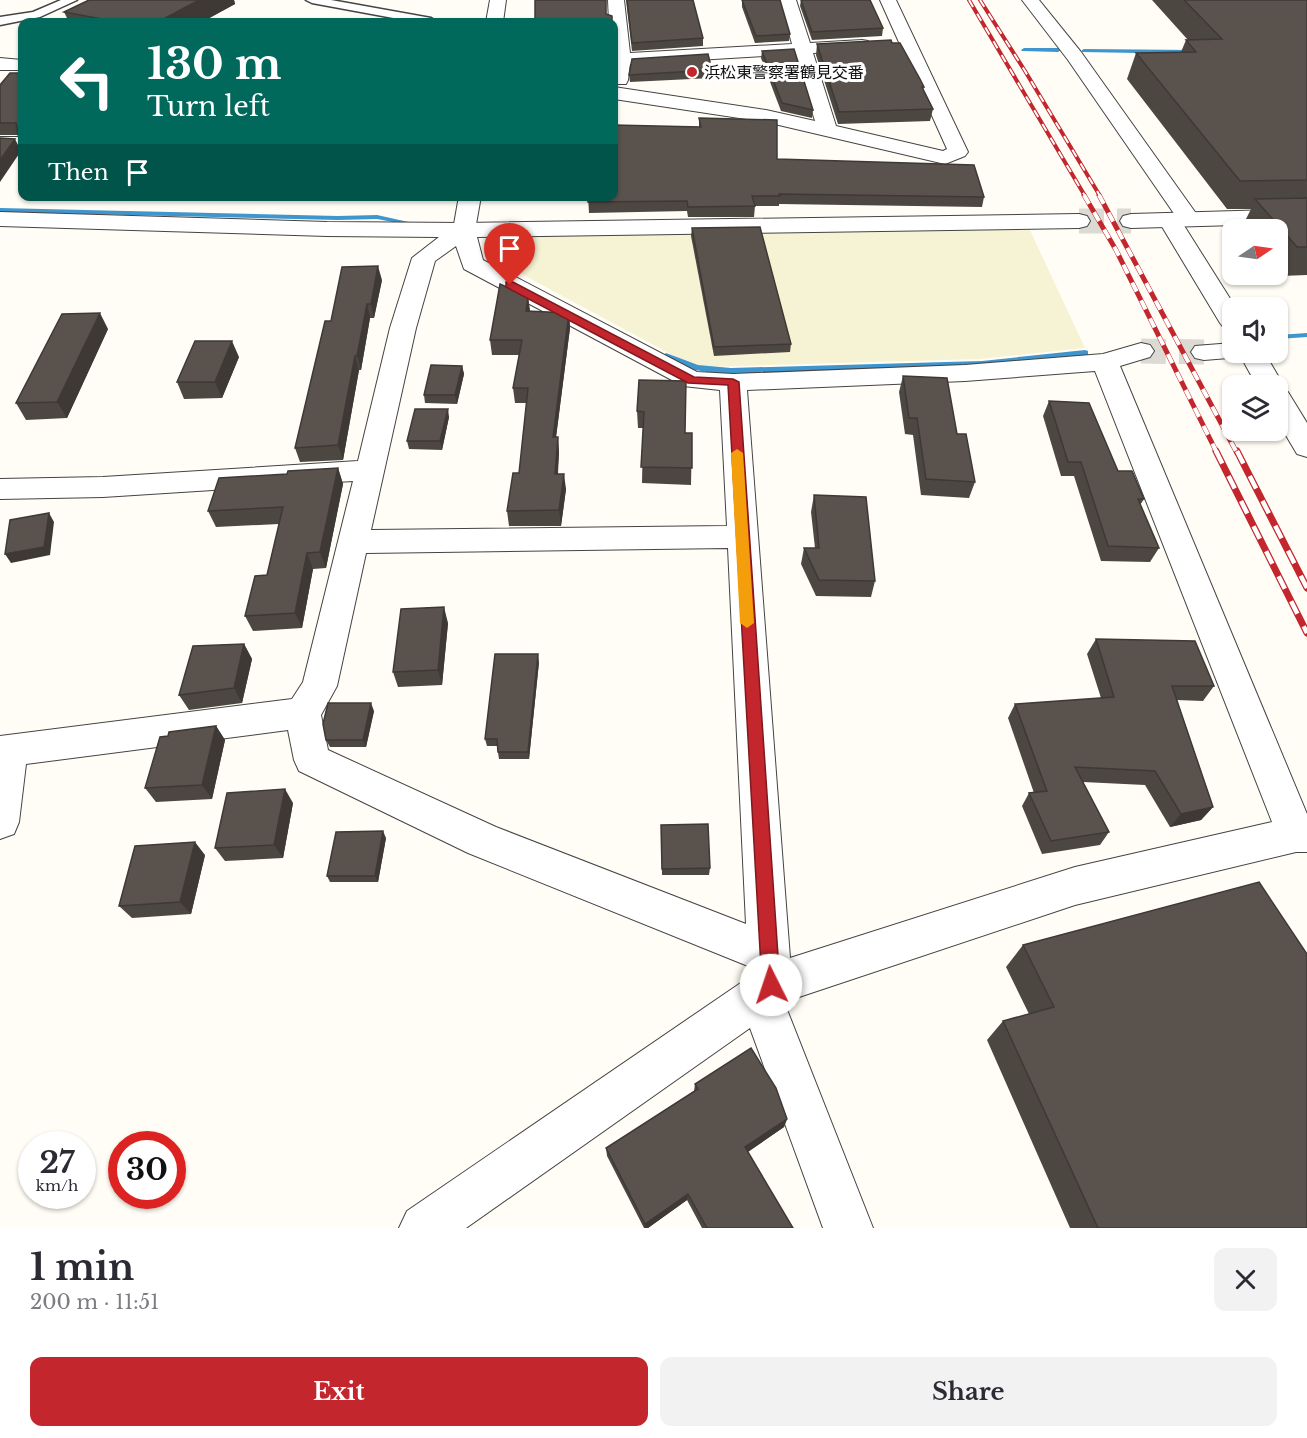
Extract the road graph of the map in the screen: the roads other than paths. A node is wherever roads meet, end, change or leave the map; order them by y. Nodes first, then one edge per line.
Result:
1 (71, 0) edge
2 (312, 0) edge
3 (498, 0) edge
4 (508, 0) edge
5 (616, 0) edge
6 (788, 0) edge
7 (888, 0) edge
8 (1030, 0) edge
9 (409, 18) edge
10 (496, 18) edge
11 (618, 18) edge
12 (0, 21) edge
13 (618, 24) edge
14 (906, 42) junction
15 (803, 48) junction
16 (621, 59) junction
17 (0, 64) edge
18 (18, 65) edge
19 (618, 76) edge
20 (618, 94) edge
21 (827, 129) junction
22 (0, 142) edge
23 (18, 143) edge
24 (469, 201) edge
25 (1307, 216) edge
26 (0, 219) edge
27 (1179, 220) junction
28 (1079, 221) tunnel mouth
29 (1131, 221) tunnel mouth
30 (464, 230) junction
31 (1222, 302) edge
32 (1141, 351) tunnel mouth
33 (1222, 351) edge
34 (1204, 352) tunnel mouth
35 (1105, 362) junction
36 (733, 382) junction
37 (1288, 415) edge
38 (1307, 447) edge
39 (371, 470) junction
40 (0, 489) edge
41 (742, 537) junction
42 (354, 542) junction
43 (303, 713) junction
44 (4, 751) edge
45 (0, 822) edge
46 (1301, 834) edge
47 (767, 978) junction
48 (424, 1228) edge
49 (848, 1228) edge

1 - 12 lane
2 - 9 lane
3 - 4 street
3 - 10 street
5 - 11 street
6 - 15 street
7 - 14 street
8 - 27 street
13 - 16 street
14 - 15 street
14 - 21 street
15 - 16 street
15 - 21 street
16 - 19 street
17 - 18 street
20 - 21 street
22 - 23 street
24 - 30 street
25 - 27 street
26 - 30 street
27 - 29 street
27 - 31 street
28 - 30 street
30 - 36 street
30 - 39 street
32 - 35 street
33 - 34 street
35 - 36 street
35 - 46 street
36 - 41 street
37 - 38 street
39 - 40 street
39 - 42 street
41 - 42 street
41 - 47 street
42 - 43 street
43 - 44 street
43 - 47 street
44 - 45 street
46 - 47 street
47 - 48 street
47 - 49 street

